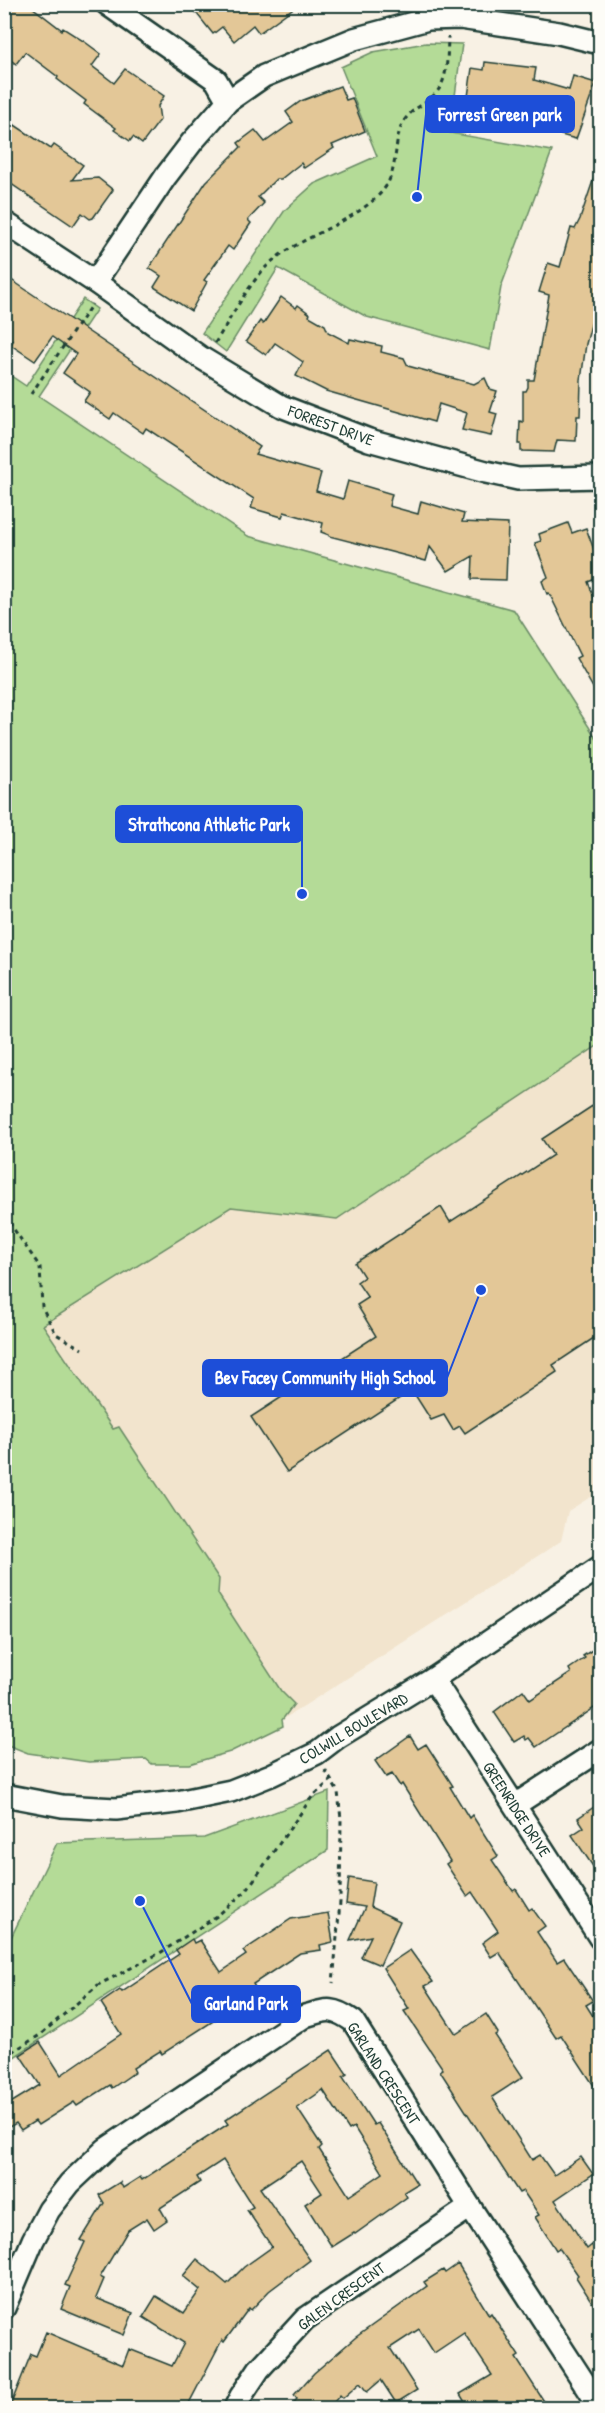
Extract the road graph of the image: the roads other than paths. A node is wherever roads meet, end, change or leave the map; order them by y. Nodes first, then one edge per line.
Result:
1 (107, 4) edge
2 (427, 12) edge
3 (600, 43) edge
4 (228, 101) junction
5 (4, 222) edge
6 (94, 293) junction
7 (600, 477) edge
8 (600, 1567) edge
9 (434, 1679) junction
10 (600, 1750) edge
11 (4, 1795) edge
12 (515, 1805) junction
13 (593, 1910) edge
14 (600, 1938) edge
15 (470, 2207) junction
16 (4, 2308) edge
17 (600, 2407) edge
18 (235, 2409) edge

1 - 4 street
2 - 3 street
2 - 4 street
4 - 6 street
5 - 6 street, FORREST DRIVE
6 - 7 street, FORREST DRIVE
8 - 9 street, COLWILL BOULEVARD
9 - 11 street, COLWILL BOULEVARD
9 - 12 street, GREENRIDGE DRIVE
10 - 12 street
12 - 13 street, GREENRIDGE DRIVE
13 - 14 street, GREENRIDGE DRIVE
15 - 16 street, GARLAND CRESCENT
15 - 17 street, GARLAND CRESCENT
15 - 18 street, GALEN CRESCENT

